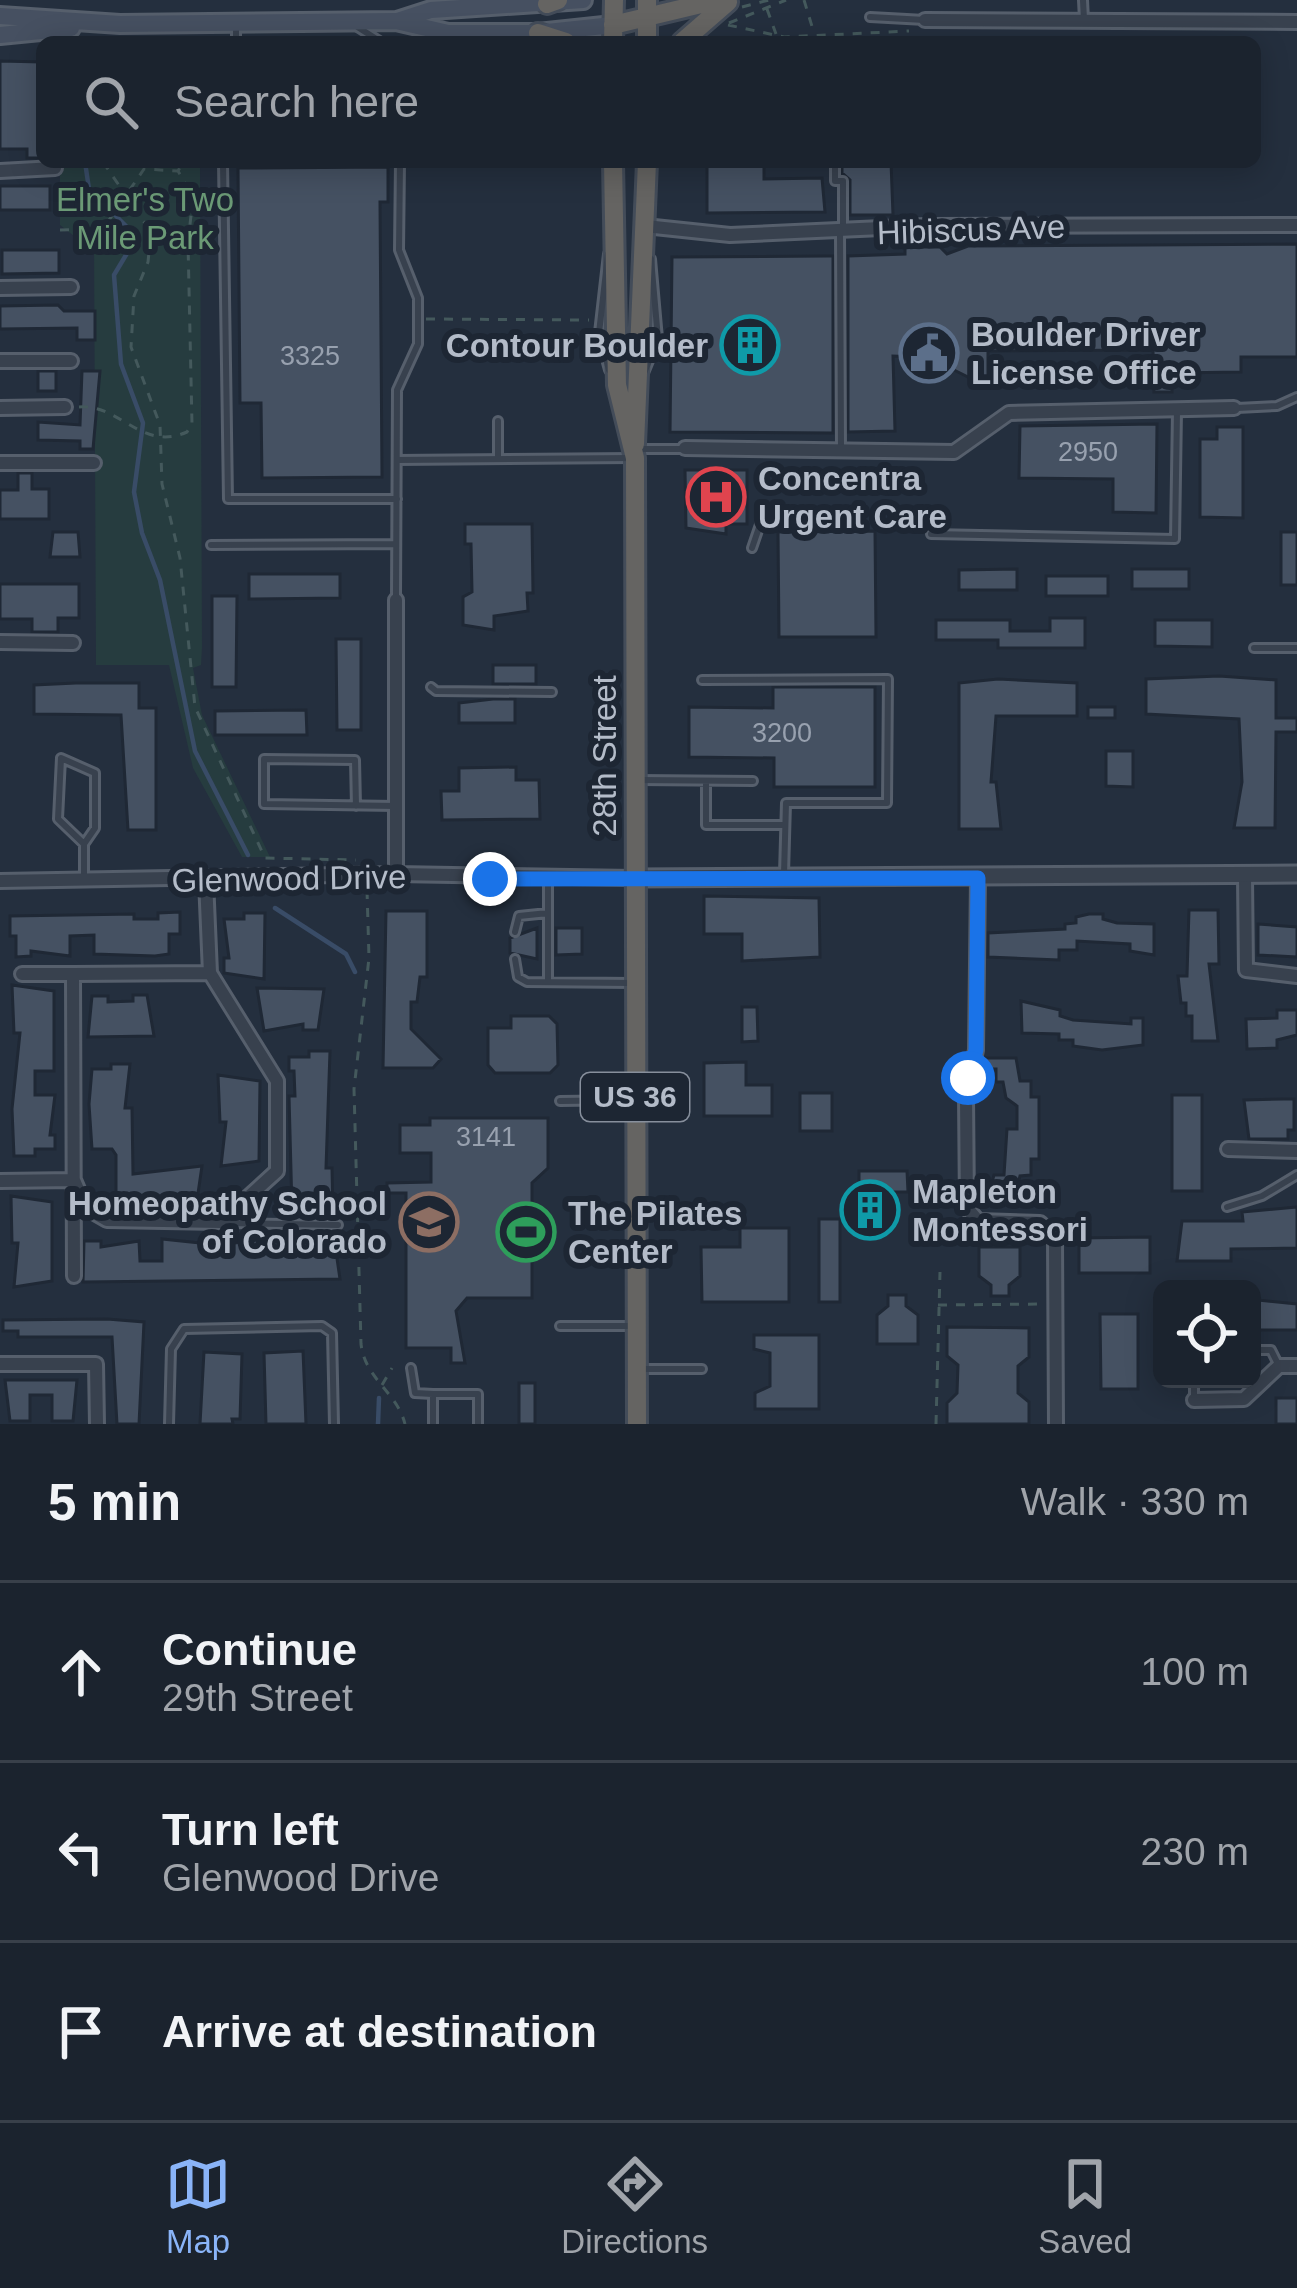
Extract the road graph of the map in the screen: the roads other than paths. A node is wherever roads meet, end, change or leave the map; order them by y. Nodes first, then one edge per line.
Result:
1 (584, 0) edge
2 (614, 0) edge
3 (1083, 0) edge
4 (552, 2) edge
5 (726, 3) edge
6 (647, 10) edge
7 (0, 16) edge
8 (870, 16) dead end
9 (925, 20) joint
10 (1084, 20) junction
11 (348, 21) junction
12 (396, 21) junction
13 (236, 22) junction
14 (1297, 22) edge
15 (96, 23) junction
16 (448, 33) junction
17 (538, 33) junction
18 (613, 34) edge
19 (0, 35) edge
20 (236, 36) edge
21 (372, 36) edge
22 (441, 36) edge
23 (468, 36) edge
24 (491, 36) edge
25 (547, 36) edge
26 (689, 36) edge
27 (55, 168) dead end
28 (223, 168) edge
29 (400, 168) edge
30 (613, 168) edge
31 (647, 168) edge
32 (835, 168) edge
33 (0, 171) edge
34 (1297, 226) edge
35 (645, 233) junction
36 (842, 233) junction
37 (0, 287) edge
38 (71, 287) dead end
39 (0, 361) edge
40 (71, 361) dead end
41 (1297, 398) edge
42 (65, 407) road end
43 (0, 408) edge
44 (1234, 408) joint
45 (1177, 411) junction
46 (498, 421) dead end
47 (841, 447) junction
48 (685, 448) joint
49 (634, 454) junction
50 (498, 459) junction
51 (397, 460) junction
52 (0, 463) edge
53 (94, 463) dead end
54 (397, 499) junction
55 (764, 513) dead end
56 (931, 534) dead end
57 (396, 544) junction
58 (212, 545) dead end
59 (752, 548) dead end
60 (396, 600) joint
61 (0, 642) edge
62 (73, 643) dead end
63 (1254, 648) dead end
64 (1297, 648) edge
65 (703, 680) dead end
66 (431, 687) dead end
67 (552, 692) dead end
68 (634, 780) junction
69 (706, 781) junction
70 (753, 781) dead end
71 (356, 806) junction
72 (396, 806) junction
73 (785, 825) junction
74 (84, 844) junction
75 (396, 874) junction
76 (1297, 874) edge
77 (1245, 877) junction
78 (548, 878) junction
79 (634, 878) junction
80 (784, 878) junction
81 (978, 878) junction
82 (0, 880) edge
83 (83, 880) junction
84 (206, 880) junction
85 (548, 913) junction
86 (515, 932) dead end
87 (514, 959) dead end
88 (210, 973) junction
89 (22, 974) dead end
90 (74, 974) junction
91 (1297, 976) edge
92 (548, 982) junction
93 (635, 983) junction
94 (635, 1100) junction
95 (560, 1101) dead end
96 (1228, 1149) dead end
97 (1297, 1151) edge
98 (1297, 1175) edge
99 (74, 1180) junction
100 (0, 1181) edge
101 (1227, 1207) dead end
102 (221, 1222) junction
103 (338, 1226) dead end
104 (74, 1276) dead end
105 (560, 1326) dead end
106 (637, 1326) junction
107 (1261, 1349) edge
108 (0, 1364) edge
109 (1279, 1366) junction
110 (1297, 1366) edge
111 (411, 1368) dead end
112 (702, 1369) dead end
113 (637, 1370) junction
114 (1194, 1388) edge
115 (433, 1394) junction
116 (1194, 1400) joint
117 (97, 1424) edge
118 (169, 1424) edge
119 (334, 1424) edge
120 (434, 1424) edge
121 (478, 1424) edge
122 (637, 1424) edge
123 (1056, 1424) edge

1 - 4 main road
2 - 18 highway
3 - 10 lane
4 - 12 main road
5 - 6 highway
5 - 26 highway
6 - 18 highway
7 - 15 main road
8 - 9 lane
9 - 10 street
10 - 14 street
11 - 12 main road
11 - 13 main road
11 - 21 lane
12 - 16 main road
13 - 15 main road
13 - 20 lane
15 - 19 main road
16 - 22 lane
16 - 23 main road
17 - 18 main road
17 - 24 main road
17 - 25 highway
27 - 33 street
28 - 54 lane
29 - 51 lane
30 - 49 highway, 28th Street / US 36
31 - 35 highway, 28th Street / US 36
32 - 36 lane
34 - 36 street, Hibiscus Ave
35 - 36 street, Hibiscus Ave
35 - 49 highway, 28th Street / US 36
36 - 47 lane
37 - 38 street
39 - 40 street
41 - 44 lane
42 - 43 street
44 - 45 street
45 - 47 street
45 - 56 lane
46 - 50 lane
47 - 48 street
48 - 49 lane
49 - 50 lane
49 - 68 highway, 28th Street / US 36
50 - 51 lane
51 - 54 lane
52 - 53 street
54 - 57 lane
55 - 59 lane
57 - 58 lane
57 - 60 lane
60 - 72 street
61 - 62 street
63 - 64 lane
65 - 73 lane
66 - 67 lane
68 - 69 lane
68 - 79 highway, 28th Street / US 36
69 - 70 lane
69 - 73 lane
71 - 71 lane
71 - 72 lane
72 - 75 street
73 - 80 lane
74 - 74 lane
74 - 83 lane
75 - 78 street, Glenwood Drive
75 - 84 street, Glenwood Drive
76 - 77 street, Glenwood Drive
77 - 81 street, Glenwood Drive
77 - 91 street
78 - 79 street, Glenwood Drive
78 - 85 lane
79 - 80 street, Glenwood Drive
79 - 93 highway, 28th Street / US 36
80 - 81 street, Glenwood Drive
81 - 123 street
82 - 83 street, Glenwood Drive
83 - 84 street, Glenwood Drive
84 - 88 street
85 - 86 lane
85 - 92 lane
87 - 92 lane
88 - 90 street
88 - 102 street
89 - 90 street
90 - 99 street
92 - 93 lane
93 - 94 highway, 28th Street / US 36
94 - 95 lane
94 - 106 highway, 28th Street / US 36
96 - 97 street
98 - 101 lane
99 - 100 street
99 - 102 street
99 - 104 street
102 - 103 lane
105 - 106 lane
106 - 113 highway, 28th Street / US 36
107 - 109 lane
108 - 117 street
109 - 110 street
109 - 116 street
111 - 115 lane
112 - 113 lane
113 - 122 highway, 28th Street / US 36
114 - 116 lane
115 - 120 lane
115 - 121 lane
118 - 119 lane

